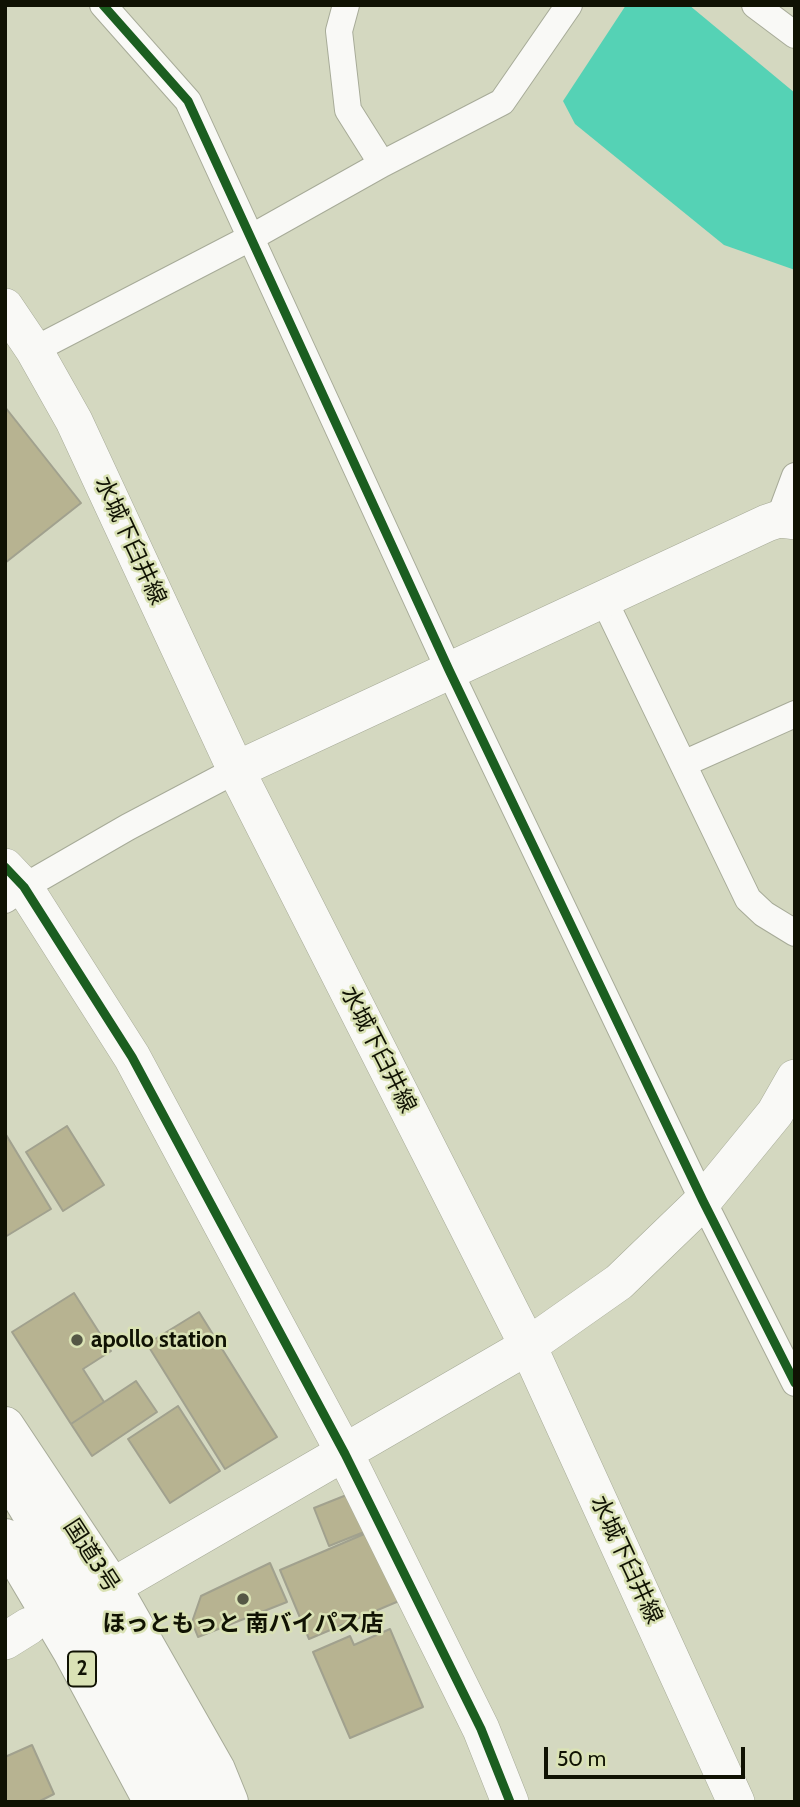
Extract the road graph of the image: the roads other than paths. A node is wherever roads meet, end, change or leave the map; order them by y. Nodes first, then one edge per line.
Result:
1 (103, 5) edge
2 (346, 5) edge
3 (569, 5) edge
4 (755, 5) edge
5 (795, 35) edge
6 (382, 164) junction
7 (252, 237) junction
8 (5, 307) edge
9 (34, 350) junction
10 (795, 476) edge
11 (787, 520) edge
12 (603, 598) junction
13 (449, 670) junction
14 (795, 714) edge
15 (683, 764) junction
16 (236, 769) junction
17 (11, 885) edge
18 (795, 933) edge
19 (795, 1078) edge
20 (703, 1202) junction
21 (527, 1346) junction
22 (795, 1383) edge
23 (5, 1426) edge
24 (345, 1454) junction
25 (5, 1470) edge
26 (5, 1538) edge
27 (5, 1583) edge
28 (112, 1587) junction
29 (17, 1633) edge
30 (131, 1802) edge
31 (153, 1802) edge
32 (191, 1802) edge
33 (229, 1802) edge
34 (510, 1802) edge
35 (736, 1802) edge

1 - 7 street
2 - 6 street
3 - 6 street
4 - 5 street
6 - 7 street
7 - 9 street
7 - 13 street
8 - 9 street, 水城下臼井線
9 - 16 street, 水城下臼井線
10 - 11 street
11 - 12 street
12 - 13 street
12 - 15 street
13 - 16 street
13 - 20 street
14 - 15 street
15 - 18 street
16 - 17 street
16 - 21 street, 水城下臼井線
17 - 24 street
19 - 20 street
20 - 21 street
20 - 22 street
21 - 24 street
21 - 35 street, 水城下臼井線
23 - 28 highway, 国道3号
24 - 28 street
24 - 34 street
25 - 32 highway, 2
26 - 31 highway, 2
27 - 29 highway
28 - 33 highway, 国道3号
29 - 30 highway

